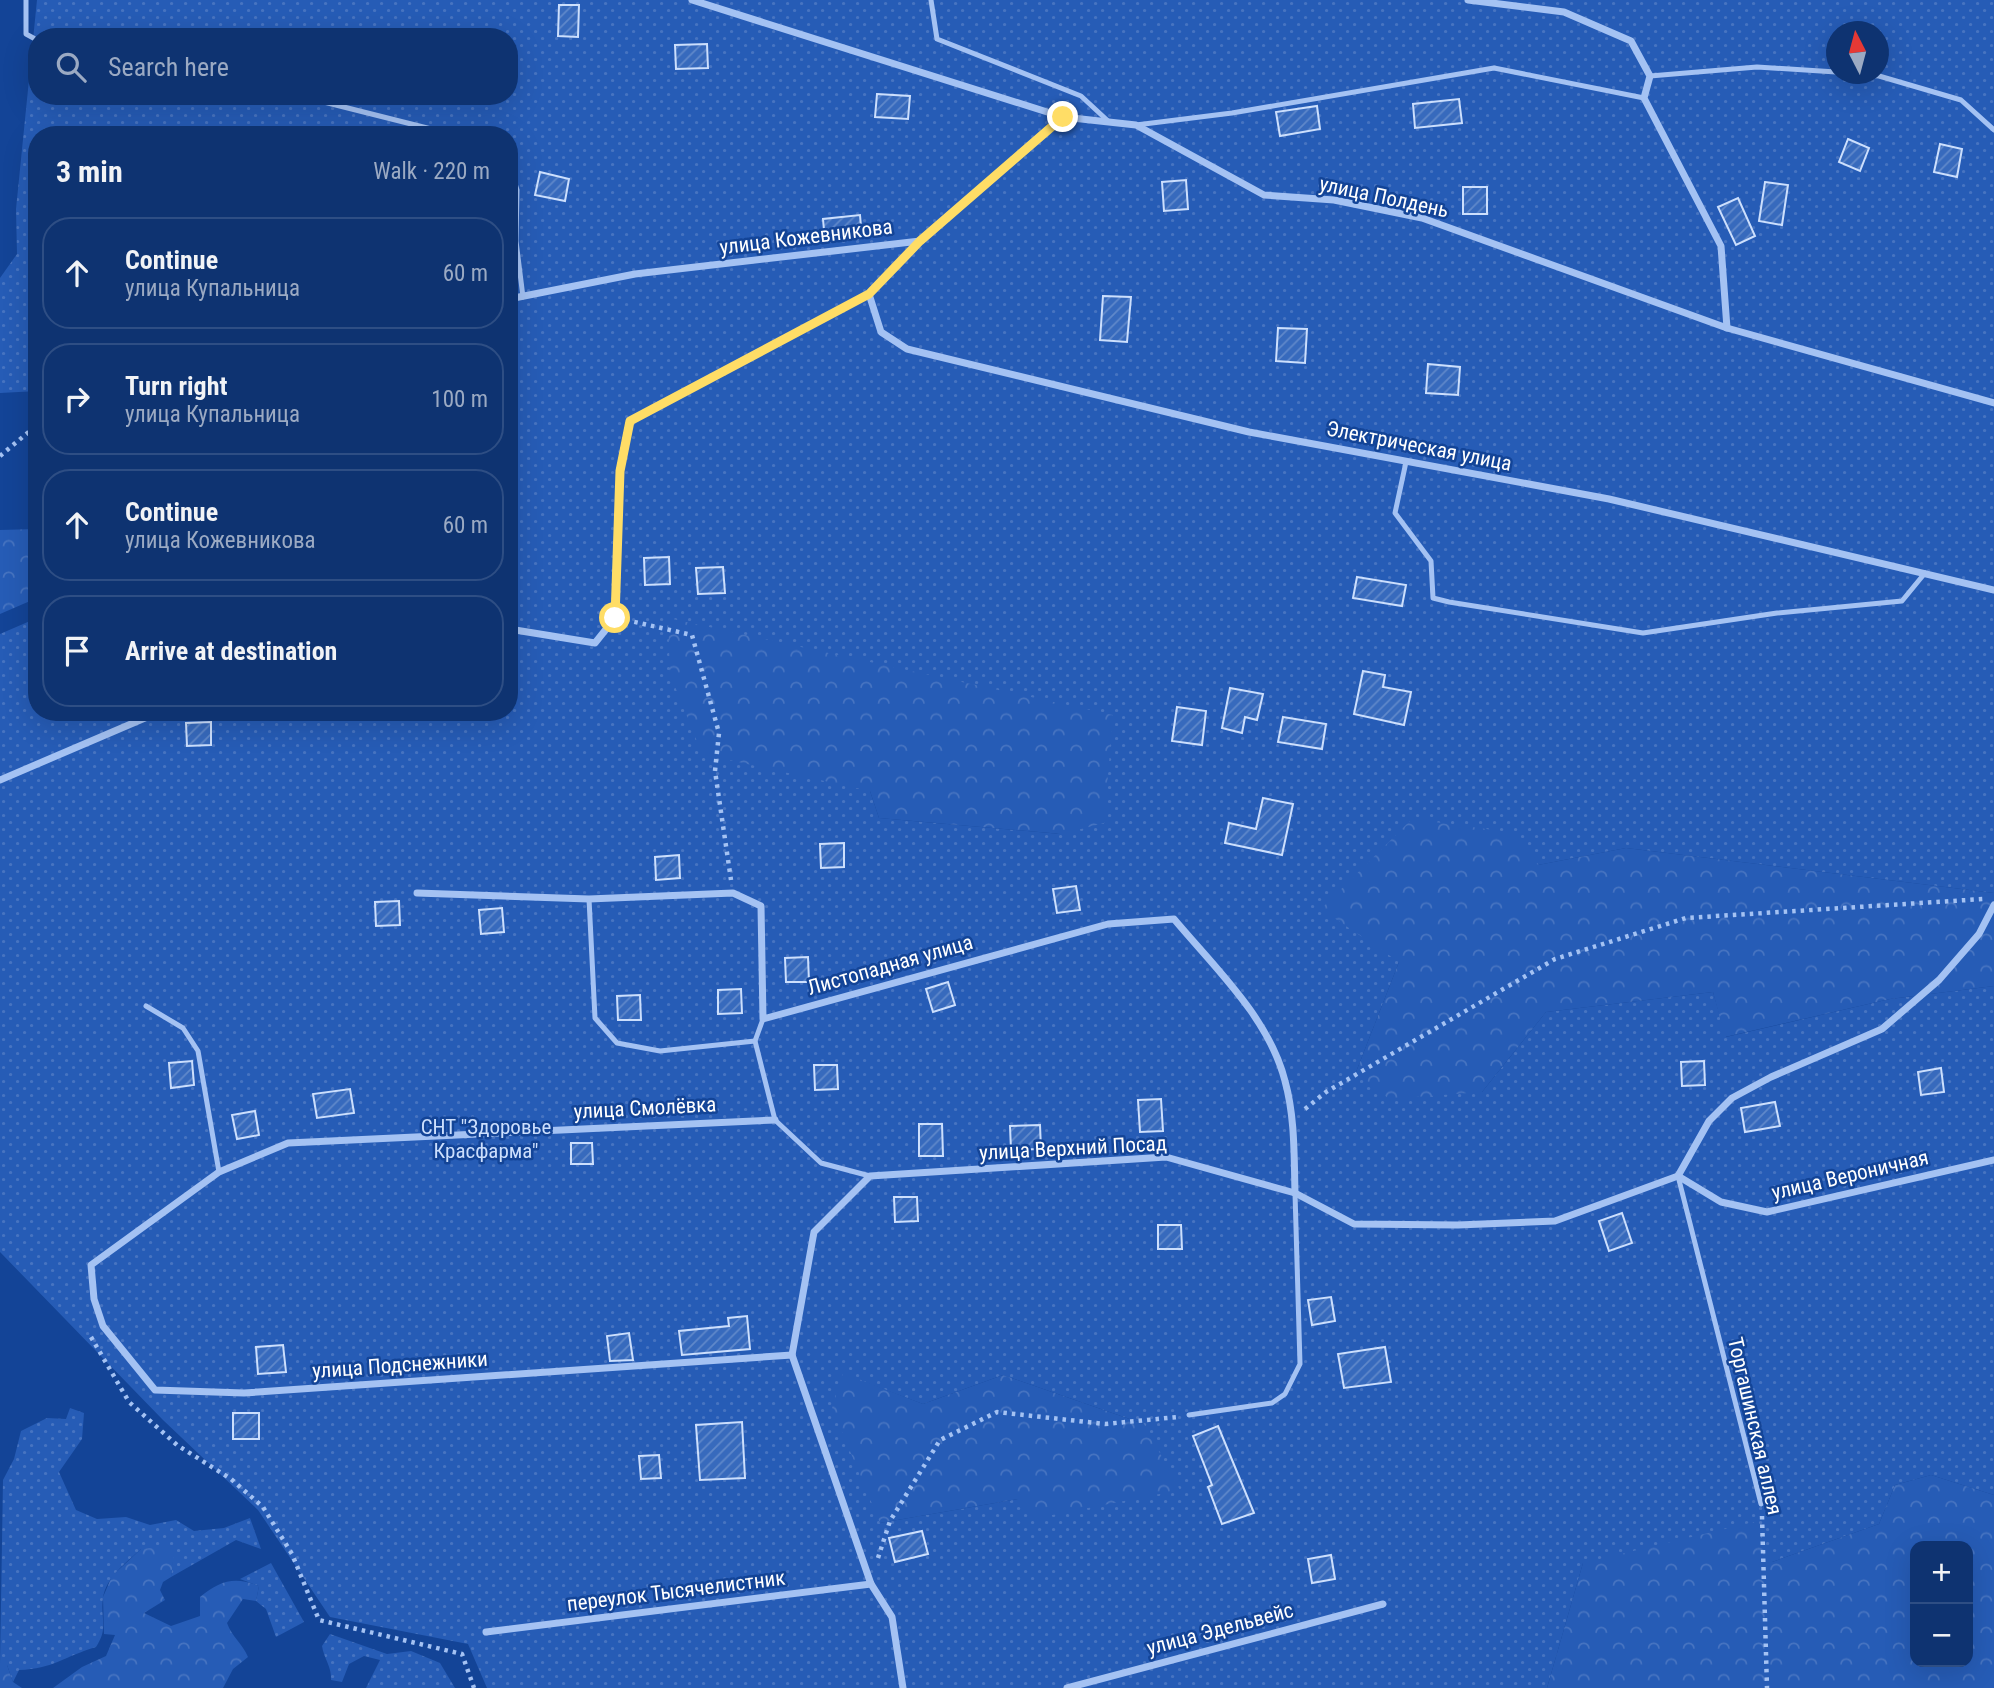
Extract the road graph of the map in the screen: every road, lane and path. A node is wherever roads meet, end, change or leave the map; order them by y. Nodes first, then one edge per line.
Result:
1 (26, 0) edge
2 (692, 0) edge
3 (931, 0) edge
4 (1468, 0) edge
5 (28, 35) edge
6 (1826, 71) edge
7 (1650, 76) junction
8 (1889, 79) edge
9 (1644, 98) junction
10 (336, 105) edge
11 (1063, 117) junction
12 (1109, 122) junction
13 (1136, 125) junction
14 (418, 126) edge
15 (1994, 130) edge
16 (920, 241) junction
17 (518, 257) edge
18 (869, 294) junction
19 (523, 297) junction
20 (518, 298) edge
21 (1727, 328) junction
22 (1994, 403) edge
23 (28, 433) edge
24 (0, 456) edge
25 (1406, 462) junction
26 (1924, 573) junction
27 (1994, 590) edge
28 (615, 618) junction
29 (518, 630) edge
30 (138, 721) edge
31 (0, 780) edge
32 (416, 893) dead end
33 (733, 893) junction
34 (589, 899) junction
35 (1994, 899) edge
36 (1994, 905) edge
37 (146, 1006) dead end
38 (762, 1019) junction
39 (755, 1041) junction
40 (775, 1120) junction
41 (1293, 1120) junction
42 (1994, 1160) edge
43 (219, 1172) junction
44 (870, 1176) junction
45 (1678, 1176) junction
46 (1295, 1193) junction
47 (92, 1265) joint
48 (88, 1331) dead end
49 (792, 1355) junction
50 (1189, 1415) joint
51 (1761, 1504) joint
52 (870, 1584) junction
53 (1383, 1604) dead end
54 (486, 1632) dead end
55 (474, 1688) edge
56 (902, 1688) edge
57 (1067, 1688) edge
58 (1767, 1688) edge

1 - 5 lane
2 - 11 street
3 - 12 lane
4 - 7 street
6 - 7 lane
7 - 9 street
8 - 15 lane
9 - 13 lane
9 - 21 street
10 - 14 lane
11 - 12 lane
11 - 16 street, улица Кожевникова
12 - 13 street, улица Полдень
13 - 21 street, улица Полдень
16 - 18 street
16 - 19 street, улица Кожевникова
17 - 19 lane
18 - 25 street, Электрическая улица
18 - 28 street
19 - 20 street, улица Кожевникова
21 - 22 street, улица Полдень
23 - 24 path
25 - 26 street, Электрическая улица
25 - 26 lane
26 - 27 street, Электрическая улица
28 - 29 street
28 - 33 path
30 - 31 street
32 - 34 street
33 - 34 street
33 - 38 street
34 - 39 lane
35 - 41 path
36 - 45 street
37 - 43 lane
38 - 39 lane
38 - 41 street, Листопадная улица
39 - 40 lane
40 - 43 street, улица Смолёвка
40 - 44 lane
41 - 46 street, Листопадная улица
42 - 45 street, улица Вероничная
43 - 47 street, улица Смолёвка
44 - 46 street, улица Верхний Посад
44 - 49 street
45 - 46 street, улица Верхний Посад
45 - 51 lane, Торгашинская аллея
46 - 50 lane
47 - 49 street, улица Подснежники
48 - 55 path
49 - 52 street
50 - 52 path
51 - 58 path, Торгашинская аллея
52 - 54 street, переулок Тысячелистник
52 - 56 street
53 - 57 street, улица Эдельвейс

